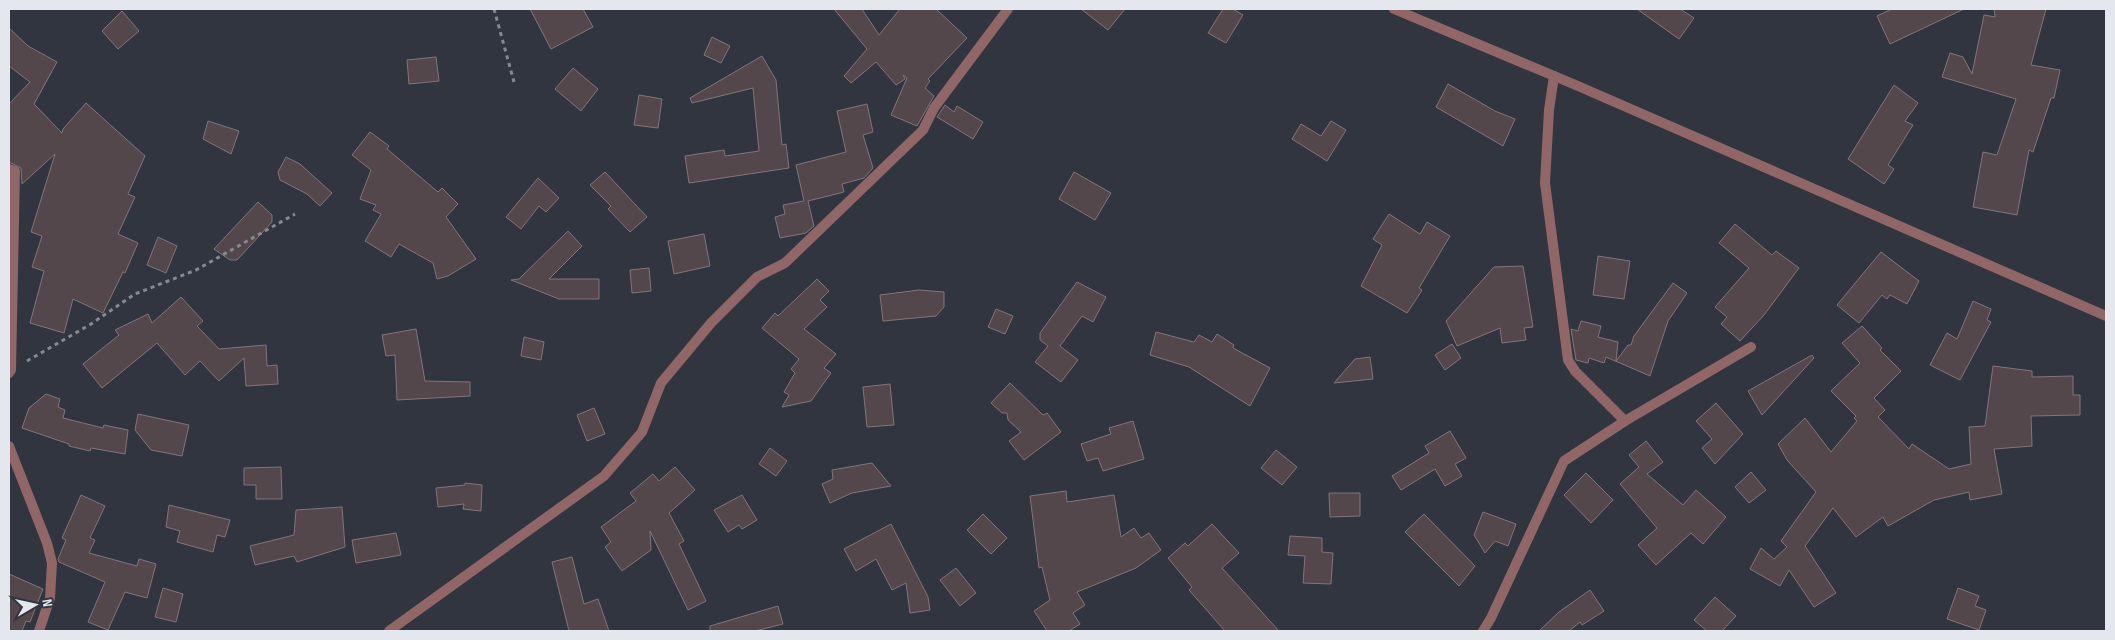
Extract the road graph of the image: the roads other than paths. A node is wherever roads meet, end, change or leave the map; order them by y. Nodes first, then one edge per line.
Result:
1 (1008, 9) edge
2 (1394, 9) edge
3 (1554, 76) junction
4 (9, 169) edge
5 (2106, 316) edge
6 (1750, 347) dead end
7 (10, 372) edge
8 (1624, 421) junction
9 (9, 446) edge
10 (39, 631) edge
11 (389, 631) edge
12 (1482, 631) edge

1 - 11 street
2 - 3 street
3 - 5 street
3 - 8 street
4 - 7 street
6 - 8 street
8 - 12 street
9 - 10 street

